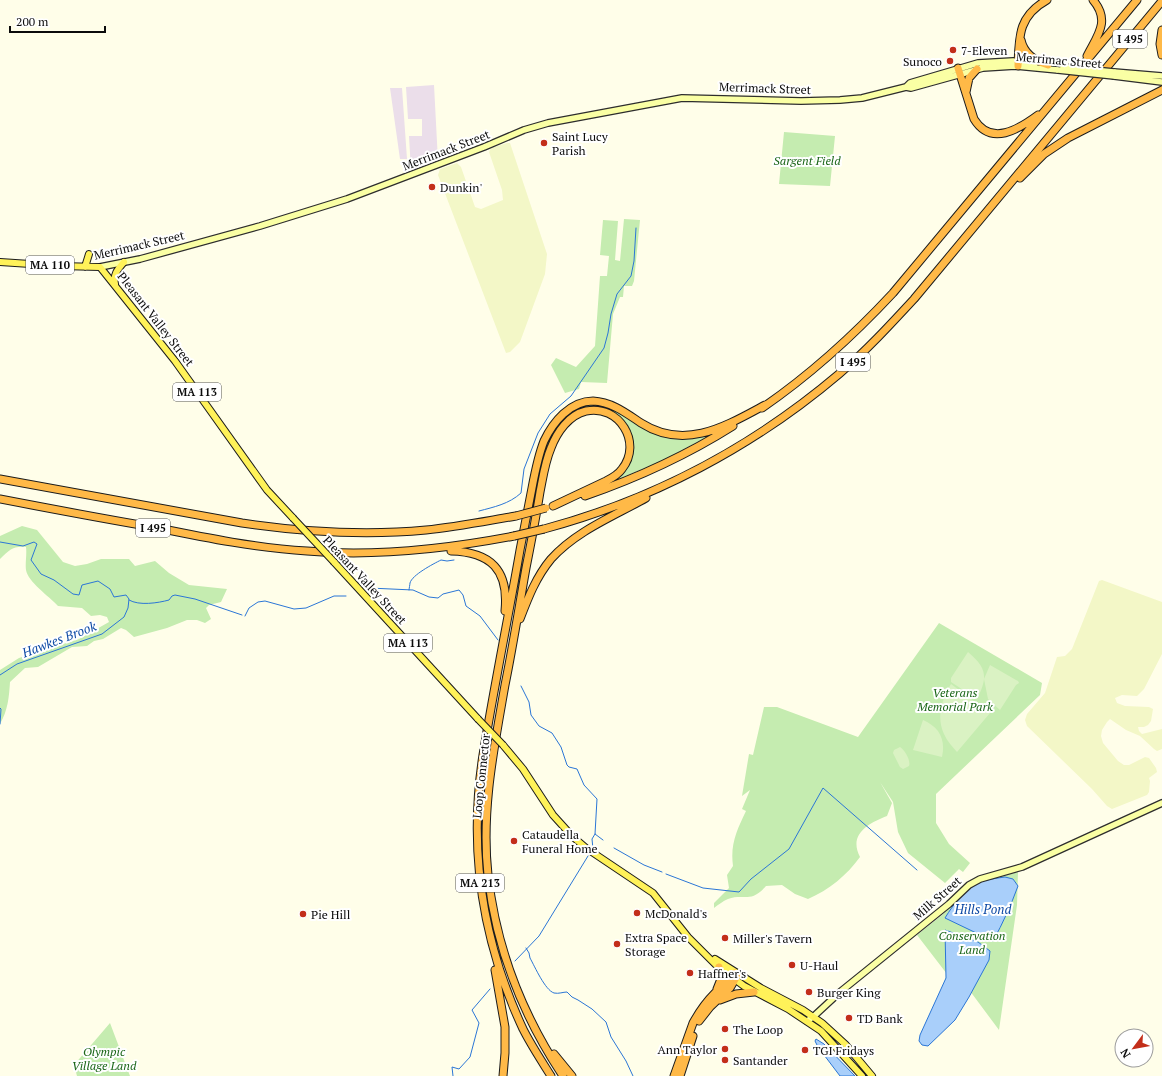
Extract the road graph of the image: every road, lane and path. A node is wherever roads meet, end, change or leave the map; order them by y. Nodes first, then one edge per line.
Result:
1 (1047, 0) edge
2 (1093, 0) edge
3 (1137, 0) edge
4 (1162, 1) edge
5 (1162, 30) edge
6 (1020, 37) junction
7 (1162, 55) edge
8 (1018, 64) junction
9 (1048, 65) junction
10 (1082, 66) junction
11 (1059, 68) junction
12 (977, 69) junction
13 (959, 71) junction
14 (1114, 74) junction
15 (1162, 76) edge
16 (1162, 82) edge
17 (906, 87) joint
18 (1162, 90) edge
19 (966, 92) junction
20 (1046, 109) junction
21 (1000, 196) junction
22 (89, 254) dead end
23 (0, 262) edge
24 (124, 262) junction
25 (85, 267) junction
26 (100, 267) junction
27 (115, 284) junction
28 (766, 405) junction
29 (0, 479) edge
30 (668, 484) junction
31 (0, 499) edge
32 (550, 507) junction
33 (424, 550) junction
34 (515, 632) junction
35 (497, 677) junction
36 (1162, 803) edge
37 (488, 932) junction
38 (703, 952) junction
39 (719, 967) junction
40 (735, 976) junction
41 (716, 992) junction
42 (754, 992) junction
43 (712, 1006) junction
44 (814, 1017) junction
45 (530, 1018) junction
46 (810, 1023) junction
47 (502, 1076) edge
48 (551, 1076) edge
49 (563, 1076) edge
50 (572, 1076) edge
51 (674, 1076) edge
52 (680, 1076) edge
53 (862, 1076) edge
54 (872, 1076) edge

1 - 6 highway
2 - 10 highway
3 - 10 highway, I 495
4 - 21 highway, I 495
5 - 7 highway
6 - 8 highway
6 - 9 highway
8 - 9 main road, Merrimac Street / MA 110
8 - 11 main road, Merrimac Street / MA 110
8 - 12 main road, Merrimac Street / MA 110
8 - 13 main road, Merrimac Street / MA 110
9 - 11 main road, Merrimac Street / MA 110
10 - 20 highway, I 495
11 - 14 main road, Merrimac Street / MA 110, bridge
12 - 13 main road, Merrimac Street / MA 110
12 - 19 highway
13 - 17 main road, Merrimac Street / MA 110
13 - 19 highway
14 - 15 main road, Merrimac Street / MA 110
14 - 16 main road, Merrimac Street / MA 110
17 - 24 main road, Merrimack Street / MA 110
18 - 21 highway
19 - 20 highway
20 - 28 highway, I 495
21 - 30 highway, I 495
22 - 25 main road
23 - 25 main road, Merrimack Street / MA 110
24 - 26 main road, Merrimack Street / MA 110
24 - 27 main road
25 - 26 main road, Merrimack Street / MA 110
26 - 27 main road, Pleasant Valley Street / MA 113
27 - 38 main road, Pleasant Valley Street / MA 113, bridge
28 - 32 highway, I 495
28 - 35 highway
29 - 32 highway, I 495, bridge
30 - 33 highway, I 495, bridge
30 - 34 highway
31 - 33 highway, I 495
32 - 34 highway
33 - 35 highway
34 - 45 highway, Loop Connector / MA 213
35 - 37 highway, Loop Connector / MA 213
36 - 44 main road, Milk Street
37 - 47 highway
37 - 48 highway, Loop Connector / MA 213
38 - 39 main road, Pleasant Valley Street / MA 113
38 - 40 main road, Pleasant Valley Street / MA 113
39 - 40 main road, Pleasant Valley Street / MA 113
39 - 41 highway
40 - 41 highway
40 - 42 main road, Pleasant Valley Street / MA 113
40 - 43 highway
40 - 44 main road, Pleasant Valley Street / MA 113
41 - 51 highway
42 - 43 highway
42 - 46 main road, Pleasant Valley Street / MA 113
43 - 52 highway
44 - 46 main road, Milk Street
44 - 54 main road, Pleasant Valley Street / MA 113
45 - 49 highway, Loop Connector / MA 213
45 - 50 highway
46 - 53 main road, Pleasant Valley Street / MA 113

